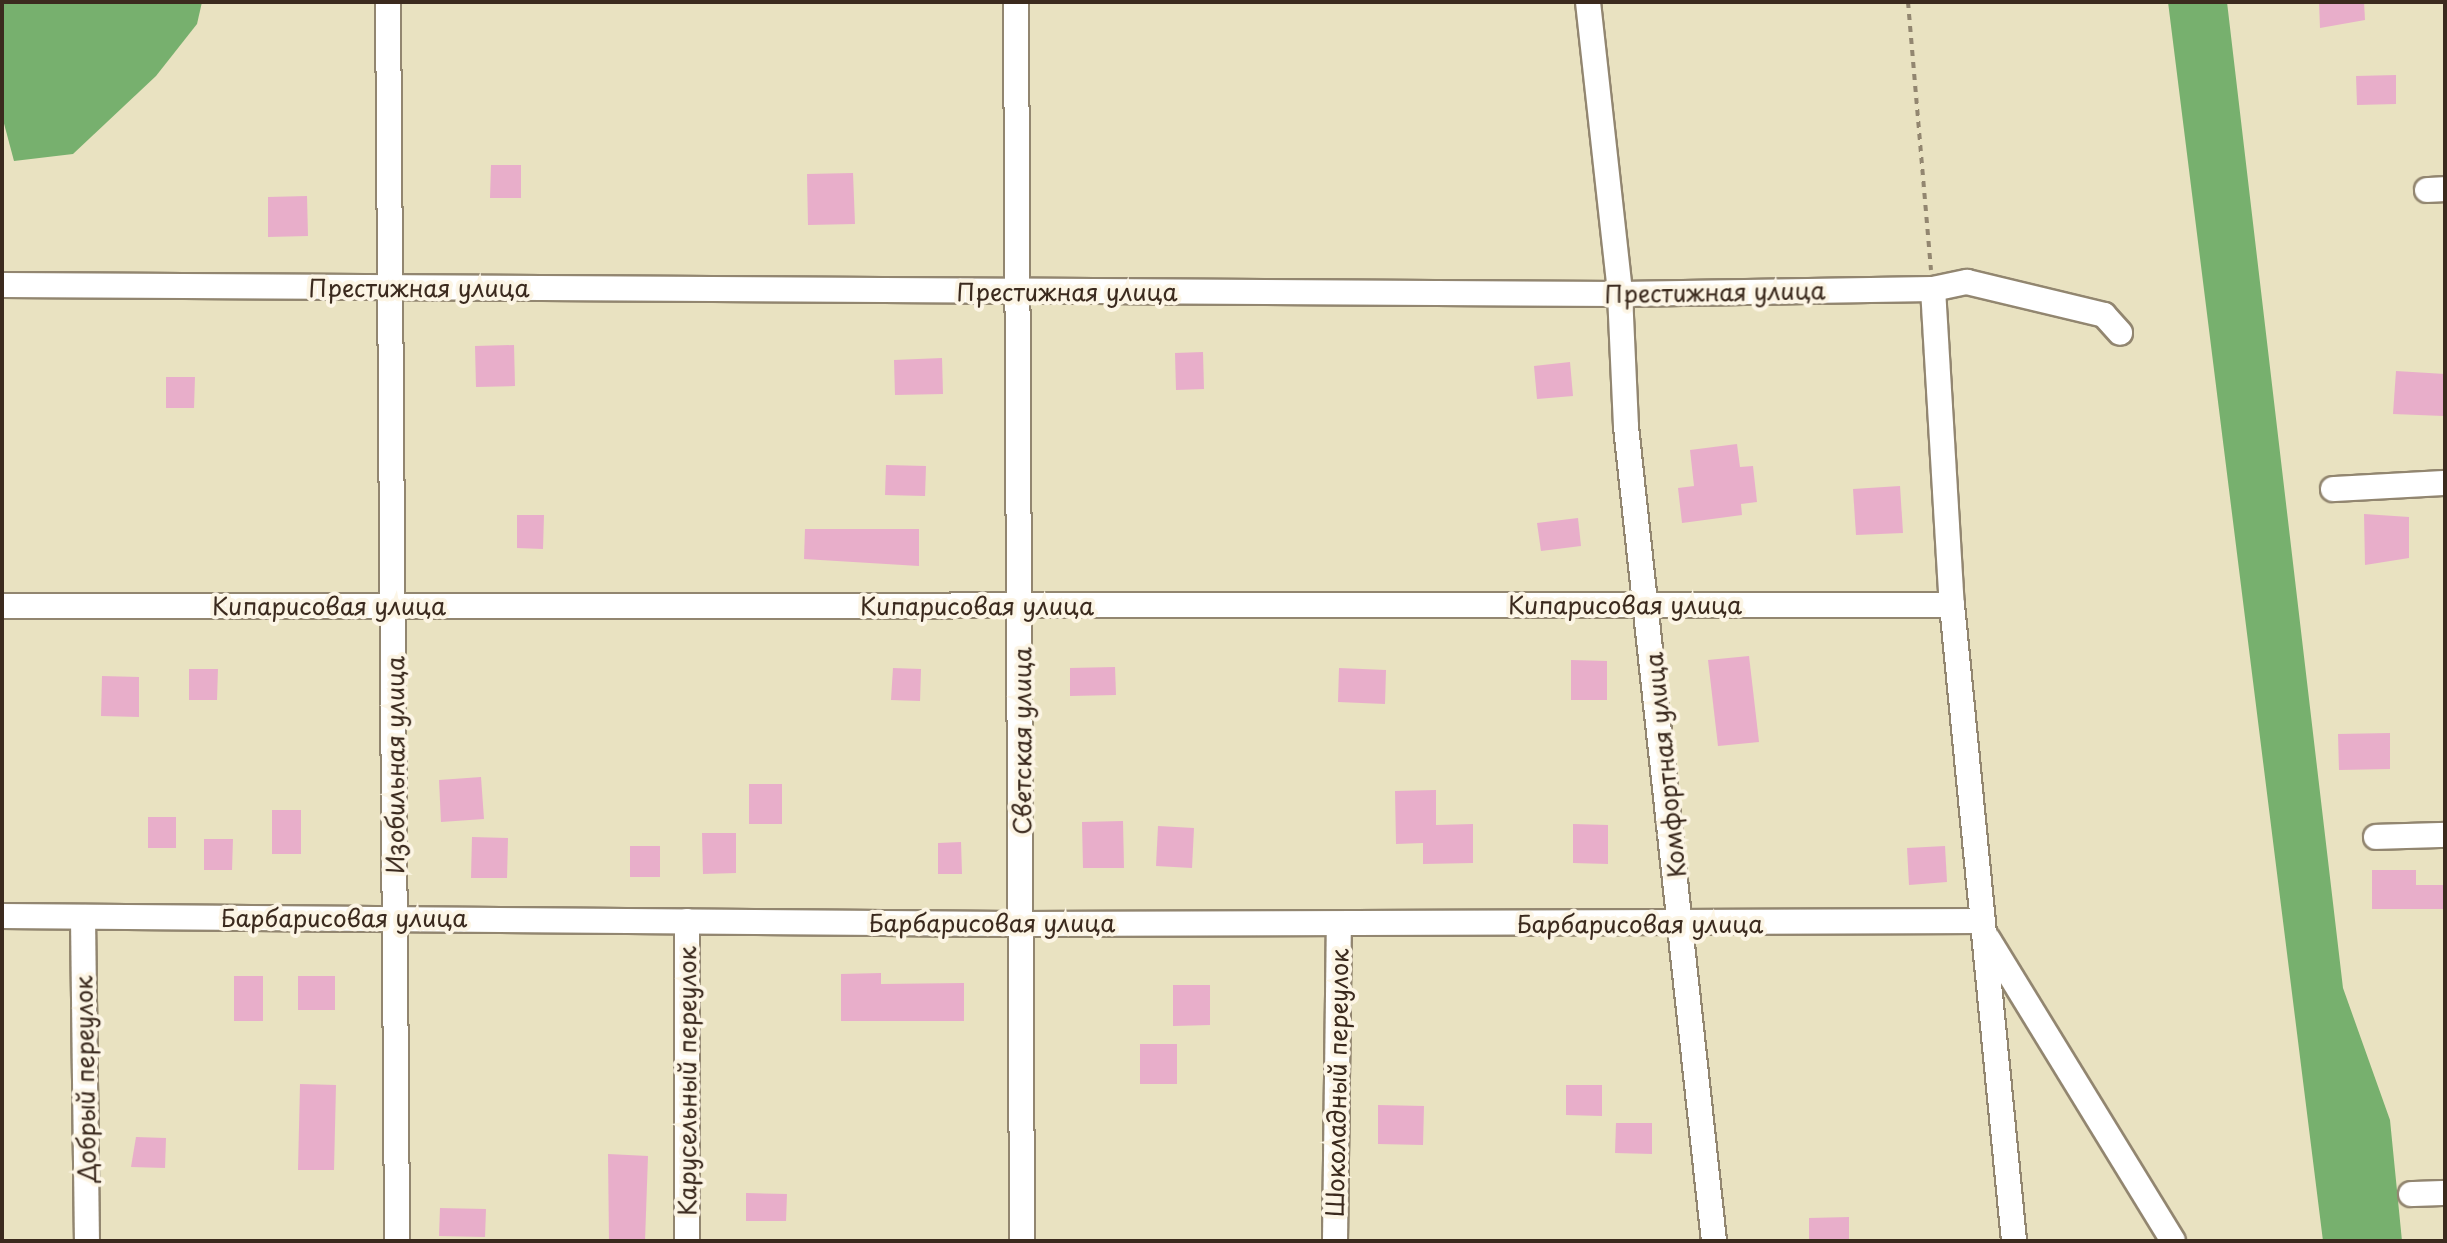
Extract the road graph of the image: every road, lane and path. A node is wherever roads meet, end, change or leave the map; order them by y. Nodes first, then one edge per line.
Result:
1 (388, 2) edge
2 (1016, 2) edge
3 (1588, 2) edge
4 (1908, 2) edge
5 (2, 285) edge
6 (391, 288) junction
7 (1933, 289) junction
8 (1018, 292) junction
9 (1620, 294) junction
10 (2120, 333) dead end
11 (2445, 483) edge
12 (2333, 489) dead end
13 (1649, 605) junction
14 (1952, 605) junction
15 (2, 606) edge
16 (394, 606) junction
17 (1022, 606) junction
18 (2445, 835) edge
19 (2376, 837) dead end
20 (2, 916) edge
21 (83, 917) junction
22 (396, 919) junction
23 (687, 921) junction
24 (1022, 924) junction
25 (1339, 924) junction
26 (1681, 925) junction
27 (1983, 927) junction
28 (2445, 1193) edge
29 (2411, 1194) dead end
30 (87, 1241) edge
31 (397, 1241) edge
32 (687, 1241) edge
33 (1022, 1241) edge
34 (1335, 1241) edge
35 (1714, 1241) edge
36 (2014, 1241) edge
37 (2173, 1241) edge

1 - 6 street, Изобильная улица
2 - 8 street, Светская улица
3 - 9 street, Комфортная улица
4 - 7 path
5 - 6 street, Престижная улица
6 - 8 street, Престижная улица
6 - 16 street, Изобильная улица
7 - 9 street, Престижная улица
7 - 10 street, Престижная улица
7 - 14 street
8 - 9 street, Престижная улица
8 - 17 street, Светская улица
9 - 13 street, Комфортная улица
11 - 12 street
13 - 14 street, Кипарисовая улица
13 - 17 street, Кипарисовая улица
13 - 26 street, Комфортная улица
14 - 27 street
15 - 16 street, Кипарисовая улица
16 - 17 street, Кипарисовая улица
16 - 22 street, Изобильная улица
17 - 24 street, Светская улица
18 - 19 street
20 - 21 street, Барбарисовая улица
21 - 22 street, Барбарисовая улица
21 - 30 street, Добрый переулок
22 - 23 street, Барбарисовая улица
22 - 31 street, Изобильная улица
23 - 24 street, Барбарисовая улица
23 - 32 street, Карусельный переулок
24 - 25 street, Барбарисовая улица
24 - 33 street, Светская улица
25 - 26 street, Барбарисовая улица
25 - 34 street, Шоколадный переулок
26 - 27 street, Барбарисовая улица
26 - 35 street, Комфортная улица
27 - 36 street
27 - 37 street
28 - 29 street

